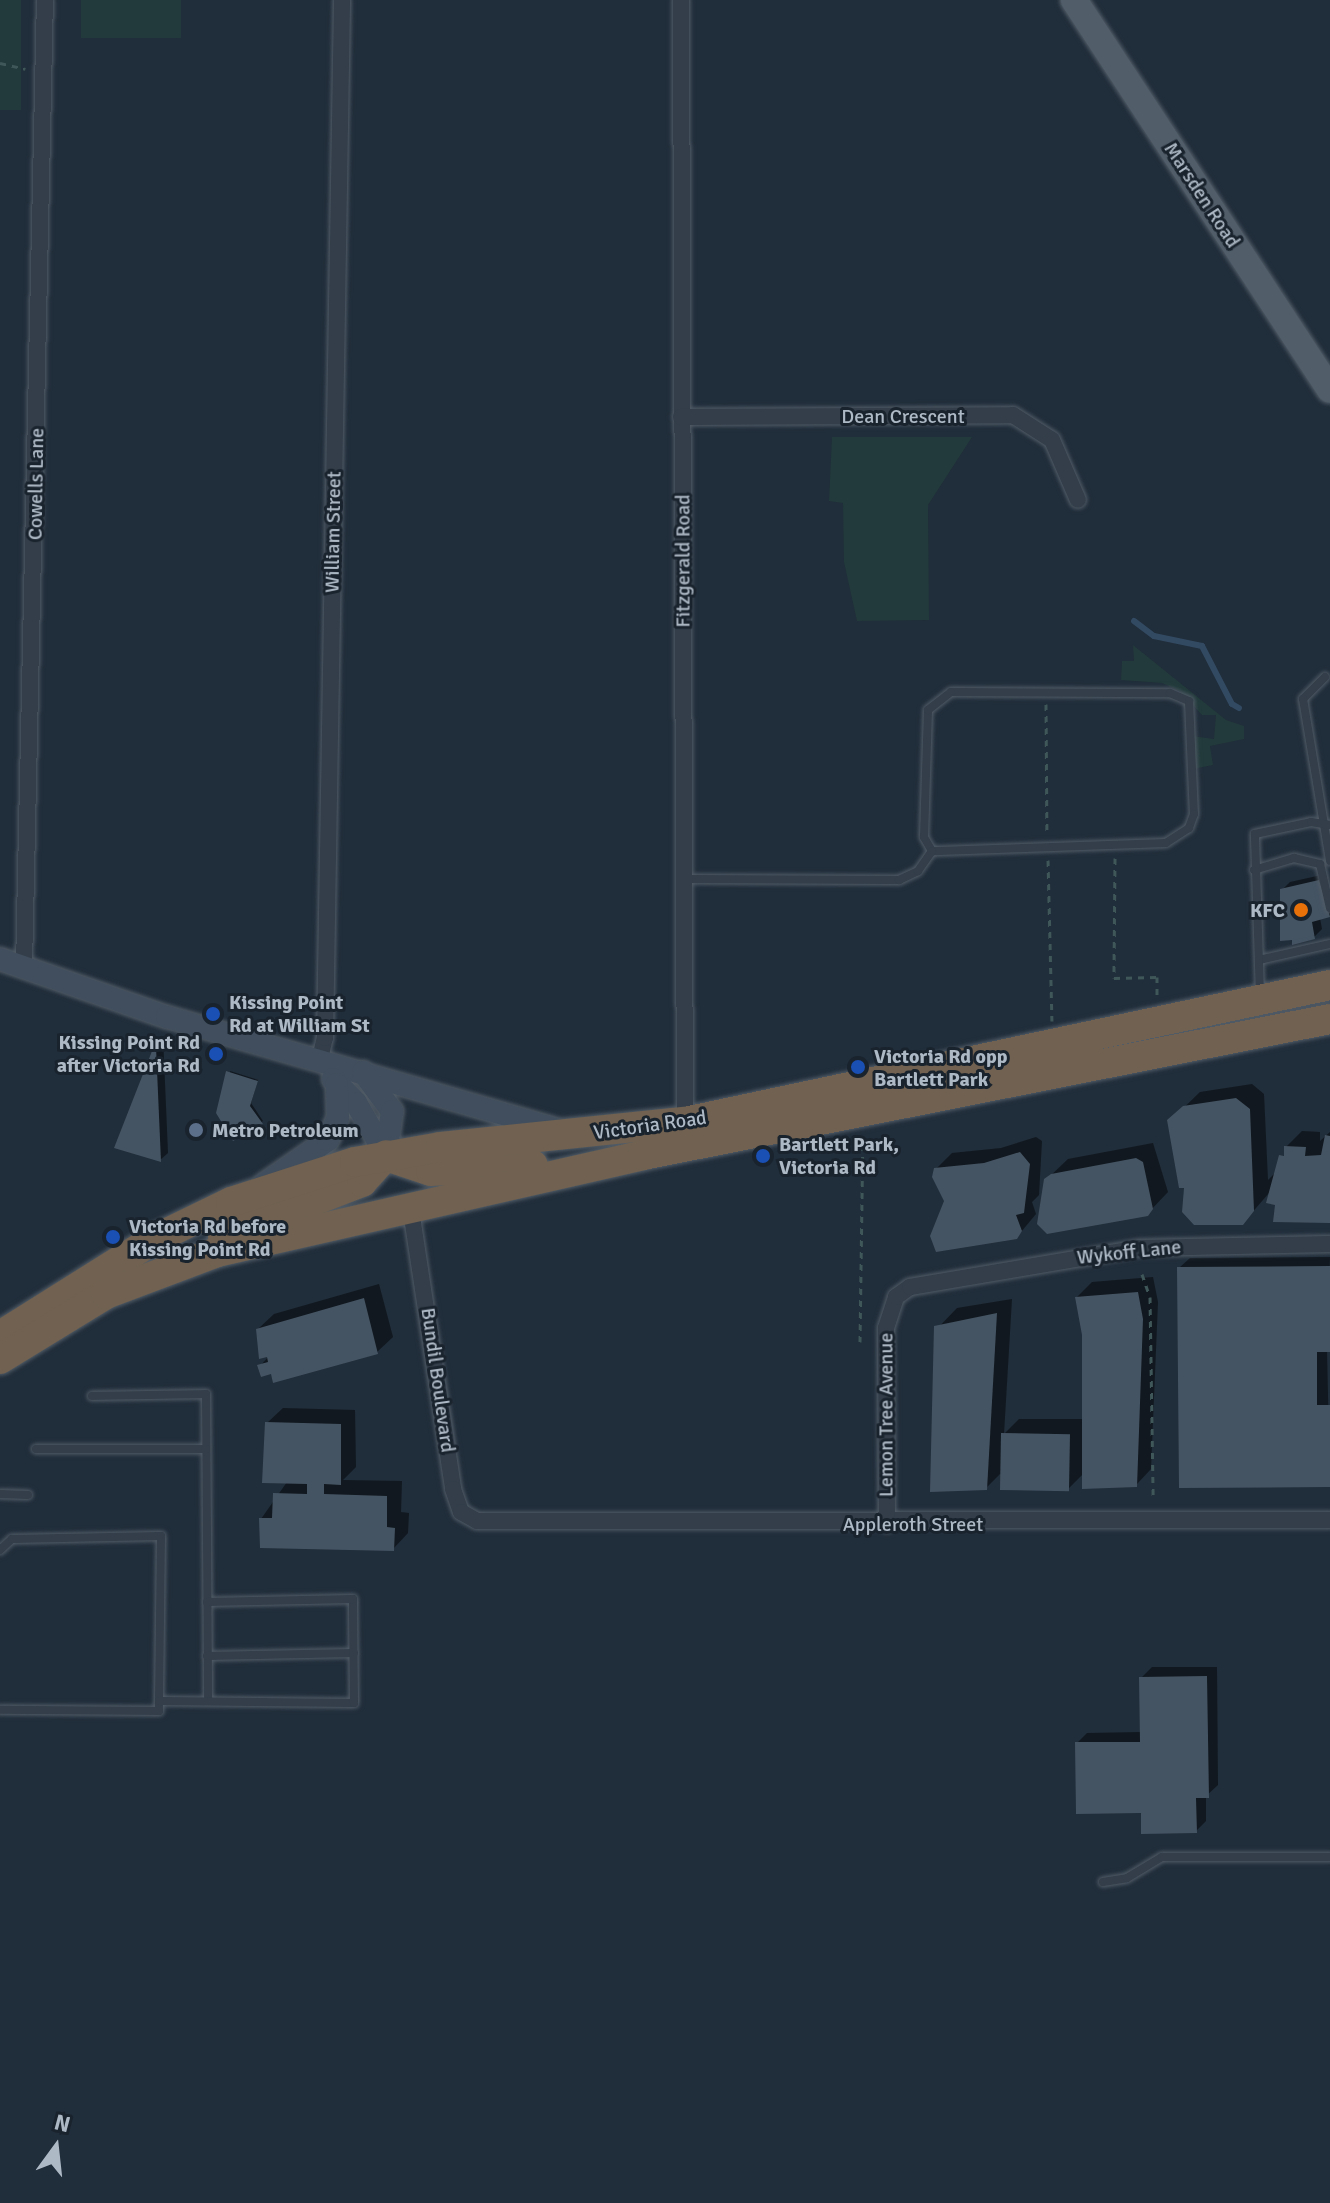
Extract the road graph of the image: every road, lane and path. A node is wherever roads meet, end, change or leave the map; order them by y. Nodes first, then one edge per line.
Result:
1 (45, 0) edge
2 (342, 0) edge
3 (681, 0) edge
4 (1074, 0) edge
5 (0, 63) edge
6 (45, 73) junction
7 (1330, 389) edge
8 (681, 417) junction
9 (1078, 500) dead end
10 (1325, 677) dead end
11 (1046, 693) junction
12 (1326, 824) edge
13 (1048, 846) junction
14 (1115, 846) junction
15 (932, 851) junction
16 (1330, 861) edge
17 (1254, 870) junction
18 (685, 879) junction
19 (1330, 908) edge
20 (1330, 944) edge
21 (0, 959) edge
22 (1259, 960) junction
23 (24, 967) junction
24 (1330, 985) edge
25 (1157, 1001) dead end
26 (1260, 1001) junction
27 (1330, 1019) edge
28 (1053, 1026) dead end
29 (319, 1063) junction
30 (360, 1069) junction
31 (337, 1084) junction
32 (685, 1122) junction
33 (579, 1135) junction
34 (864, 1135) dead end
35 (386, 1155) junction
36 (643, 1155) junction
37 (249, 1194) junction
38 (411, 1210) junction
39 (1330, 1244) edge
40 (1142, 1274) dead end
41 (929, 1283) joint
42 (106, 1294) junction
43 (0, 1336) edge
44 (860, 1342) dead end
45 (0, 1359) edge
46 (92, 1396) dead end
47 (36, 1449) dead end
48 (206, 1449) junction
49 (0, 1494) edge
50 (28, 1495) dead end
51 (1153, 1496) dead end
52 (1330, 1520) edge
53 (496, 1521) joint
54 (887, 1524) junction
55 (0, 1550) edge
56 (207, 1602) junction
57 (354, 1653) junction
58 (207, 1656) junction
59 (159, 1701) junction
60 (208, 1701) junction
61 (0, 1710) edge
62 (1330, 1857) edge
63 (1103, 1882) dead end

1 - 6 street, Cowells Lane
2 - 29 street, William Street
3 - 8 street, Fitzgerald Road
4 - 7 main road, Marsden Road
5 - 6 path
6 - 23 street, Cowells Lane
8 - 9 street, Dean Crescent
8 - 18 street, Fitzgerald Road
10 - 12 lane
11 - 13 path
11 - 14 lane
11 - 15 lane
12 - 16 lane
12 - 17 lane
13 - 14 lane
13 - 15 lane
13 - 28 path
14 - 25 path
15 - 18 lane
17 - 19 lane
17 - 22 lane
18 - 32 street, Fitzgerald Road
20 - 22 lane
21 - 23 street
22 - 26 lane
23 - 29 street
24 - 26 highway, Victoria Road
26 - 32 highway, Victoria Road
27 - 36 highway, Victoria Road
29 - 30 street
29 - 31 street
30 - 33 street
30 - 35 street
31 - 35 street
31 - 37 street
32 - 33 highway, Victoria Road
33 - 35 highway, Victoria Road
34 - 44 path
35 - 36 highway
35 - 37 highway, Victoria Road
35 - 42 highway
36 - 38 highway, Victoria Road
37 - 43 highway, Victoria Road
38 - 42 highway, Victoria Road
38 - 53 street, Bundil Boulevard
39 - 41 street, Wykoff Lane
40 - 51 path
41 - 54 street, Lemon Tree Avenue
42 - 45 highway, Victoria Road
46 - 48 lane
47 - 48 lane
48 - 56 lane
49 - 50 lane
52 - 54 street, Appleroth Street
53 - 54 street, Appleroth Street
55 - 59 lane
56 - 57 lane
56 - 58 lane
57 - 58 lane
57 - 60 lane
58 - 60 lane
59 - 60 lane
59 - 61 lane
62 - 63 lane

